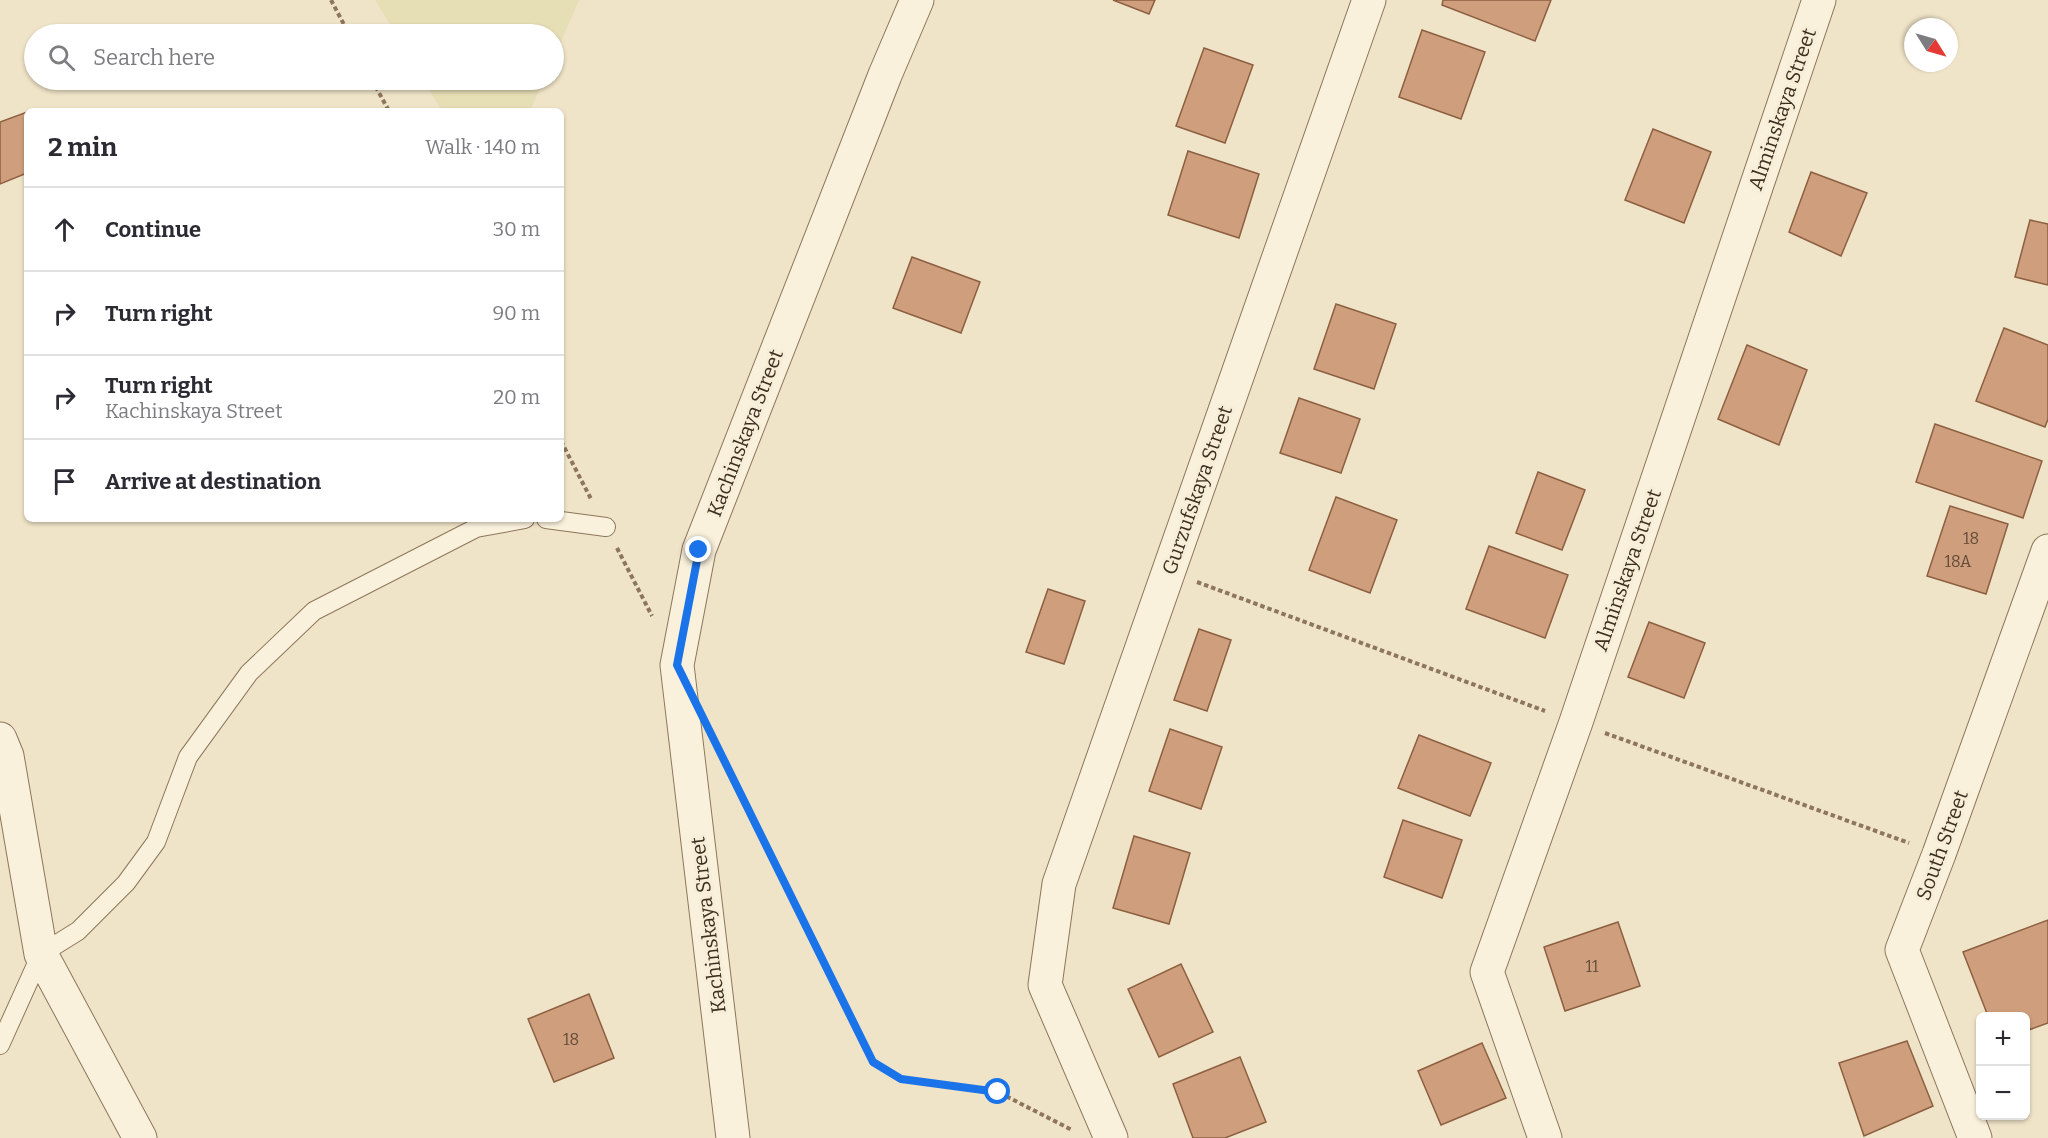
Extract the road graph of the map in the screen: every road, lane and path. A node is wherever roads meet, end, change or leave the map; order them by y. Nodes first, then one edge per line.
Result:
1 (331, 0) edge
2 (917, 0) edge
3 (1369, 0) edge
4 (1819, 0) edge
5 (344, 24) edge
6 (377, 90) edge
7 (386, 108) edge
8 (564, 447) edge
9 (564, 521) edge
10 (509, 522) edge
11 (606, 527) junction
12 (2048, 551) edge
13 (677, 665) junction
14 (0, 740) edge
15 (720, 751) dead end
16 (41, 954) junction
17 (0, 1045) edge
18 (1079, 1133) dead end
19 (140, 1138) edge
20 (733, 1138) edge
21 (1111, 1138) edge
22 (1545, 1138) edge
23 (1975, 1138) edge

1 - 5 path
2 - 13 street, Kachinskaya Street
3 - 21 street, Gurzufskaya Street
4 - 22 street, Alminskaya Street
6 - 7 path
8 - 11 path
9 - 11 lane
10 - 16 lane
11 - 13 path
12 - 23 street, South Street
13 - 20 street, Kachinskaya Street
14 - 16 street
15 - 18 path
16 - 17 lane
16 - 19 street

